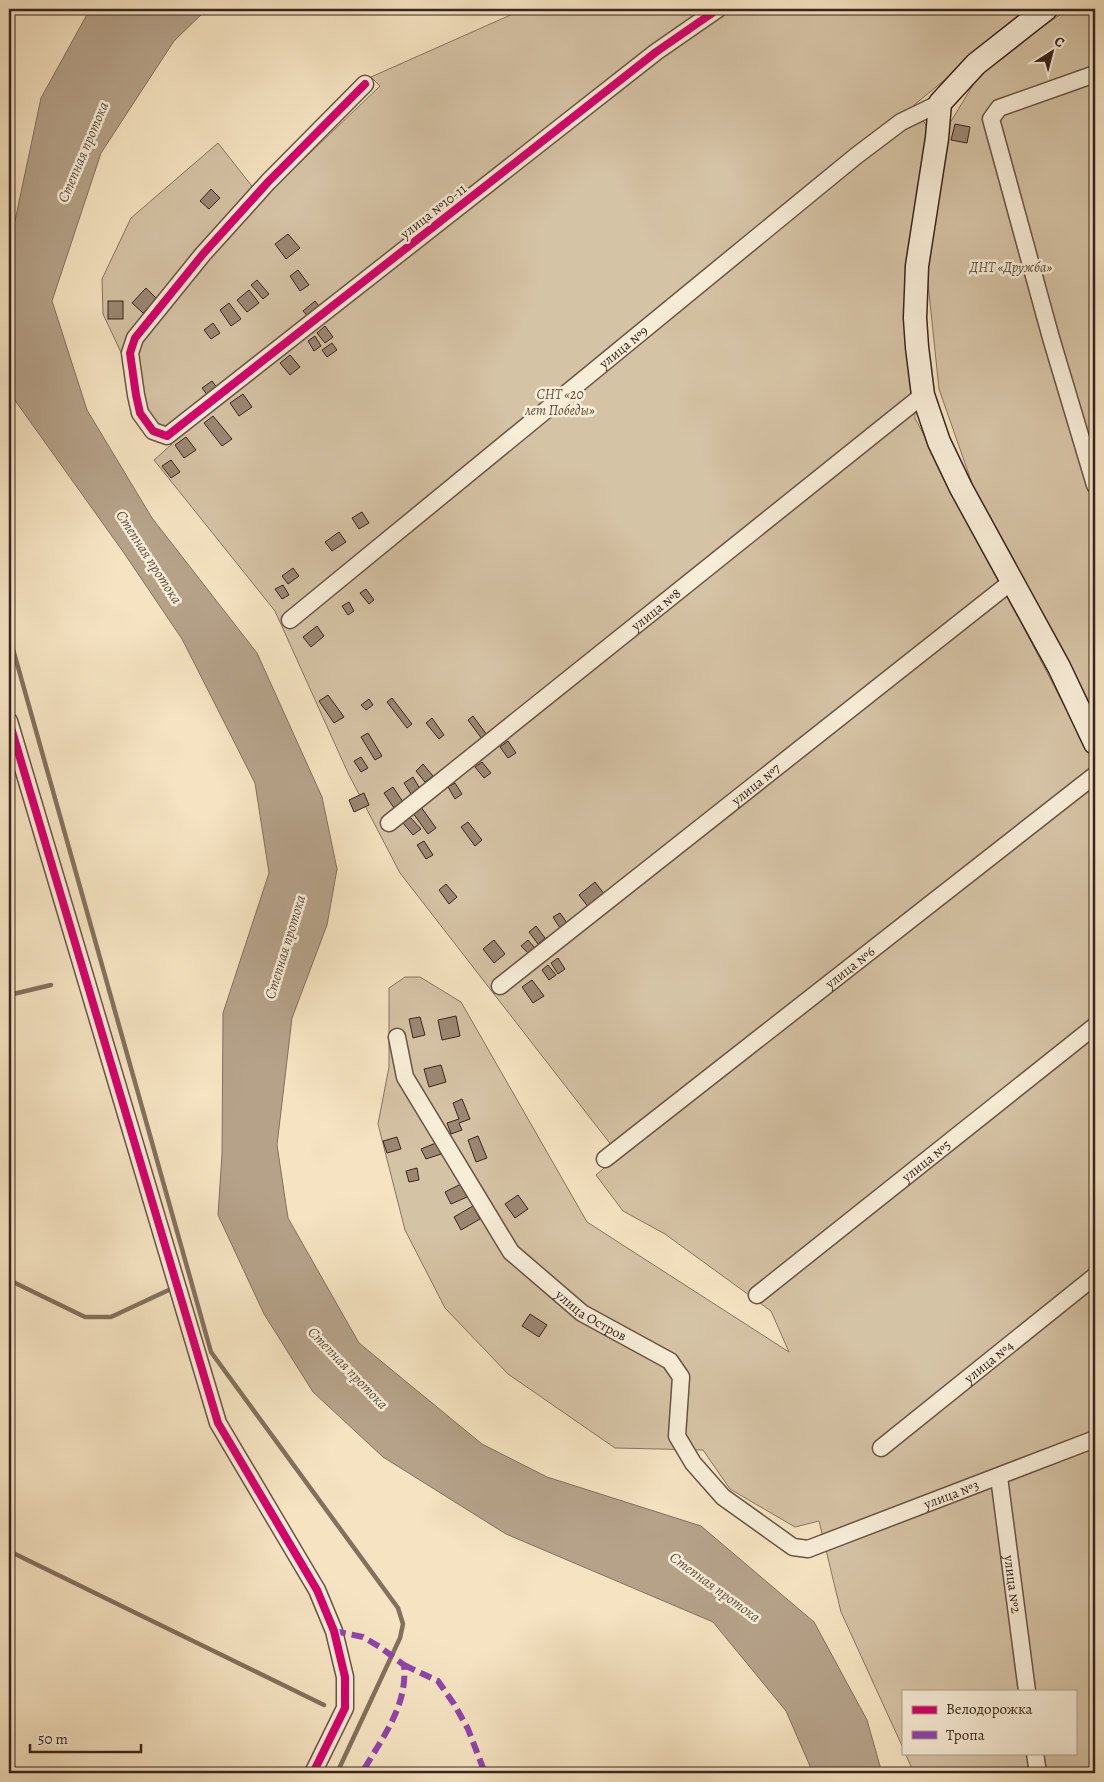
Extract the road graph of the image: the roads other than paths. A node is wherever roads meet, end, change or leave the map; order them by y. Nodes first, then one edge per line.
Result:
1 (718, 9) edge
2 (1046, 9) edge
3 (1095, 74) edge
4 (366, 84) dead end
5 (940, 102) junction
6 (923, 395) junction
7 (1095, 485) edge
8 (1011, 582) junction
9 (290, 620) dead end
10 (9, 721) edge
11 (1095, 743) edge
12 (1095, 775) edge
13 (388, 823) dead end
14 (500, 986) dead end
15 (1095, 1026) edge
16 (397, 1037) dead end
17 (605, 1159) dead end
18 (1095, 1276) edge
19 (757, 1295) dead end
20 (1095, 1439) edge
21 (881, 1448) dead end
22 (999, 1477) junction
23 (808, 1549) joint
24 (1027, 1690) edge
25 (1035, 1754) edge
26 (313, 1773) edge
27 (1038, 1773) edge

1 - 4 street, улица №10-11
2 - 5 street
3 - 7 street
5 - 6 street
5 - 9 street, улица №9
6 - 8 street
6 - 13 street, улица №8
8 - 11 street
8 - 14 street, улица №7
10 - 26 street
12 - 17 street, улица №6
15 - 19 street, улица №5
16 - 23 street, улица Остров
18 - 21 street, улица №4
20 - 22 street, улица №3
22 - 23 street, улица №3
22 - 24 street, улица №2
25 - 27 street

